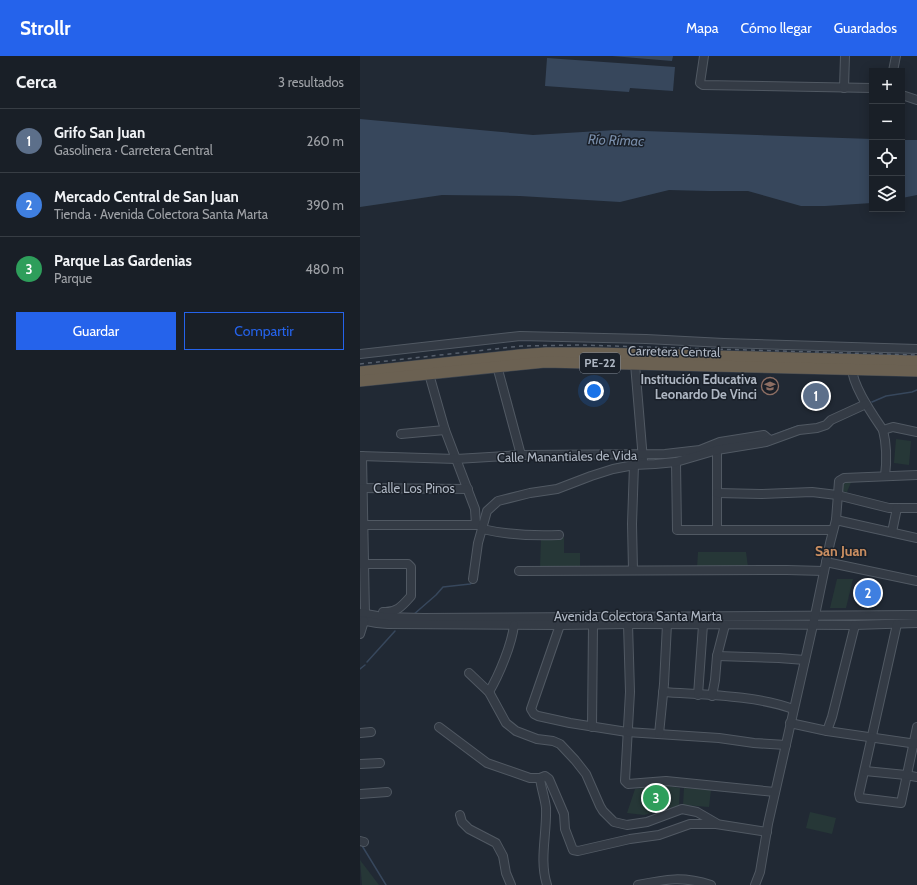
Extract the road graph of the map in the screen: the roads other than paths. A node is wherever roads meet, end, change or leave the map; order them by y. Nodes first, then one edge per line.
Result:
1 (704, 56) edge
2 (845, 56) edge
3 (896, 56) edge
4 (894, 68) edge
5 (844, 88) junction
6 (869, 88) edge
7 (905, 96) edge
8 (917, 100) edge
9 (724, 343) junction
10 (789, 345) junction
11 (917, 349) edge
12 (360, 354) edge
13 (724, 356) junction
14 (788, 358) junction
15 (917, 362) edge
16 (635, 364) junction
17 (852, 365) junction
18 (497, 366) junction
19 (360, 372) edge
20 (917, 372) edge
21 (429, 374) junction
22 (360, 382) edge
23 (866, 404) junction
24 (917, 424) edge
25 (445, 430) junction
26 (883, 430) junction
27 (907, 430) junction
28 (917, 432) edge
29 (401, 434) dead end
30 (770, 440) junction
31 (717, 450) junction
32 (520, 455) junction
33 (643, 455) junction
34 (361, 456) edge
35 (456, 459) junction
36 (676, 462) junction
37 (634, 465) junction
38 (644, 465) junction
39 (917, 475) edge
40 (885, 476) junction
41 (361, 488) edge
42 (468, 489) junction
43 (717, 493) junction
44 (838, 495) junction
45 (897, 508) junction
46 (917, 508) edge
47 (836, 520) junction
48 (362, 525) edge
49 (481, 526) junction
50 (717, 530) junction
51 (833, 530) junction
52 (892, 532) junction
53 (559, 535) dead end
54 (917, 538) edge
55 (826, 562) junction
56 (362, 564) edge
57 (519, 570) dead end
58 (633, 570) junction
59 (824, 571) junction
60 (473, 579) dead end
61 (917, 581) edge
62 (815, 615) junction
63 (917, 615) edge
64 (363, 616) edge
65 (917, 623) edge
66 (514, 624) junction
67 (628, 624) junction
68 (667, 624) junction
69 (897, 624) junction
70 (593, 625) junction
71 (703, 625) junction
72 (725, 625) junction
73 (814, 625) junction
74 (855, 625) junction
75 (560, 626) junction
76 (360, 634) edge
77 (717, 656) junction
78 (805, 660) junction
79 (469, 673) dead end
80 (489, 692) junction
81 (663, 692) junction
82 (698, 695) junction
83 (712, 696) junction
84 (794, 709) junction
85 (790, 723) junction
86 (439, 727) dead end
87 (592, 727) junction
88 (917, 727) edge
89 (827, 731) junction
90 (371, 732) dead end
91 (627, 732) junction
92 (360, 733) edge
93 (659, 734) junction
94 (871, 737) junction
95 (915, 743) edge
96 (786, 745) junction
97 (380, 763) dead end
98 (360, 764) edge
99 (865, 771) junction
100 (906, 775) junction
101 (917, 777) edge
102 (540, 778) junction
103 (386, 792) dead end
104 (775, 792) junction
105 (360, 794) edge
106 (460, 815) dead end
107 (716, 824) junction
108 (767, 832) junction
109 (511, 885) edge
110 (547, 885) edge
111 (638, 885) edge
112 (711, 885) edge
113 (755, 885) edge

1 - 5 street
2 - 5 street
3 - 4 street
5 - 6 street
7 - 8 street
9 - 10 street
9 - 12 street
9 - 13 street
10 - 11 street
10 - 14 street
13 - 14 highway, Carretera Central / PE-22
13 - 19 highway, Carretera Central / PE-22
14 - 17 highway, Carretera Central / PE-22
15 - 17 highway, Carretera Central / PE-22
16 - 17 highway, Carretera Central / PE-22
16 - 18 highway, Carretera Central / PE-22
16 - 33 street
17 - 20 highway, Carretera Central / PE-22
17 - 23 street
18 - 21 highway, Carretera Central / PE-22
18 - 32 street
21 - 22 highway, Carretera Central / PE-22
21 - 25 street
23 - 26 street
23 - 30 street
24 - 27 street
25 - 29 street
25 - 35 street
26 - 27 street
26 - 40 street
27 - 28 street
30 - 31 street
30 - 33 street, Calle Manantiales de Vida
31 - 36 street
31 - 43 street
32 - 33 street, Calle Manantiales de Vida
32 - 35 street, Calle Manantiales de Vida
33 - 38 street
34 - 35 street, Calle Manantiales de Vida
34 - 41 street
35 - 42 street
36 - 38 street
36 - 50 street
37 - 38 street
37 - 49 street
37 - 58 street
39 - 40 street
40 - 44 street
41 - 42 street, Calle Los Pinos
41 - 48 street
42 - 49 street
43 - 44 street
43 - 50 street
44 - 45 street
44 - 47 street
45 - 46 street
45 - 52 street
47 - 51 street
47 - 52 street
48 - 49 street
48 - 56 street
49 - 53 street
49 - 60 street
50 - 51 street
51 - 55 street
52 - 54 street
55 - 59 street
55 - 61 street
56 - 64 street
56 - 64 street
57 - 58 street
58 - 59 street
59 - 62 street
62 - 63 street, Avenida Colectora Santa Marta
62 - 64 street, Avenida Colectora Santa Marta
62 - 73 street
64 - 66 street, Avenida Colectora Santa Marta
64 - 76 street
65 - 69 street, Avenida Colectora Santa Marta
66 - 75 street, Avenida Colectora Santa Marta
66 - 80 street
67 - 68 street, Avenida Colectora Santa Marta
67 - 70 street, Avenida Colectora Santa Marta
67 - 91 street
68 - 71 street, Avenida Colectora Santa Marta
68 - 81 street
69 - 74 street, Avenida Colectora Santa Marta
69 - 94 street
70 - 75 street, Avenida Colectora Santa Marta
70 - 87 street
71 - 72 street, Avenida Colectora Santa Marta
71 - 82 street
72 - 73 street, Avenida Colectora Santa Marta
72 - 77 street
73 - 74 street, Avenida Colectora Santa Marta
73 - 78 street
74 - 89 street
75 - 87 street
77 - 78 street
77 - 83 street
78 - 84 street
79 - 80 street
80 - 107 street
81 - 82 street
81 - 93 street
82 - 83 street
83 - 84 street
84 - 85 street
85 - 89 street
85 - 96 street
86 - 102 street
87 - 91 street
88 - 95 street
89 - 94 street
90 - 92 street
91 - 93 street
91 - 104 street
93 - 96 street
94 - 95 street
94 - 99 street
95 - 100 street
96 - 104 street
97 - 98 street
99 - 100 street
99 - 100 street
100 - 101 street
102 - 107 street
102 - 110 street
103 - 105 street
104 - 108 street
106 - 109 street
107 - 108 street
108 - 113 street
111 - 112 street

